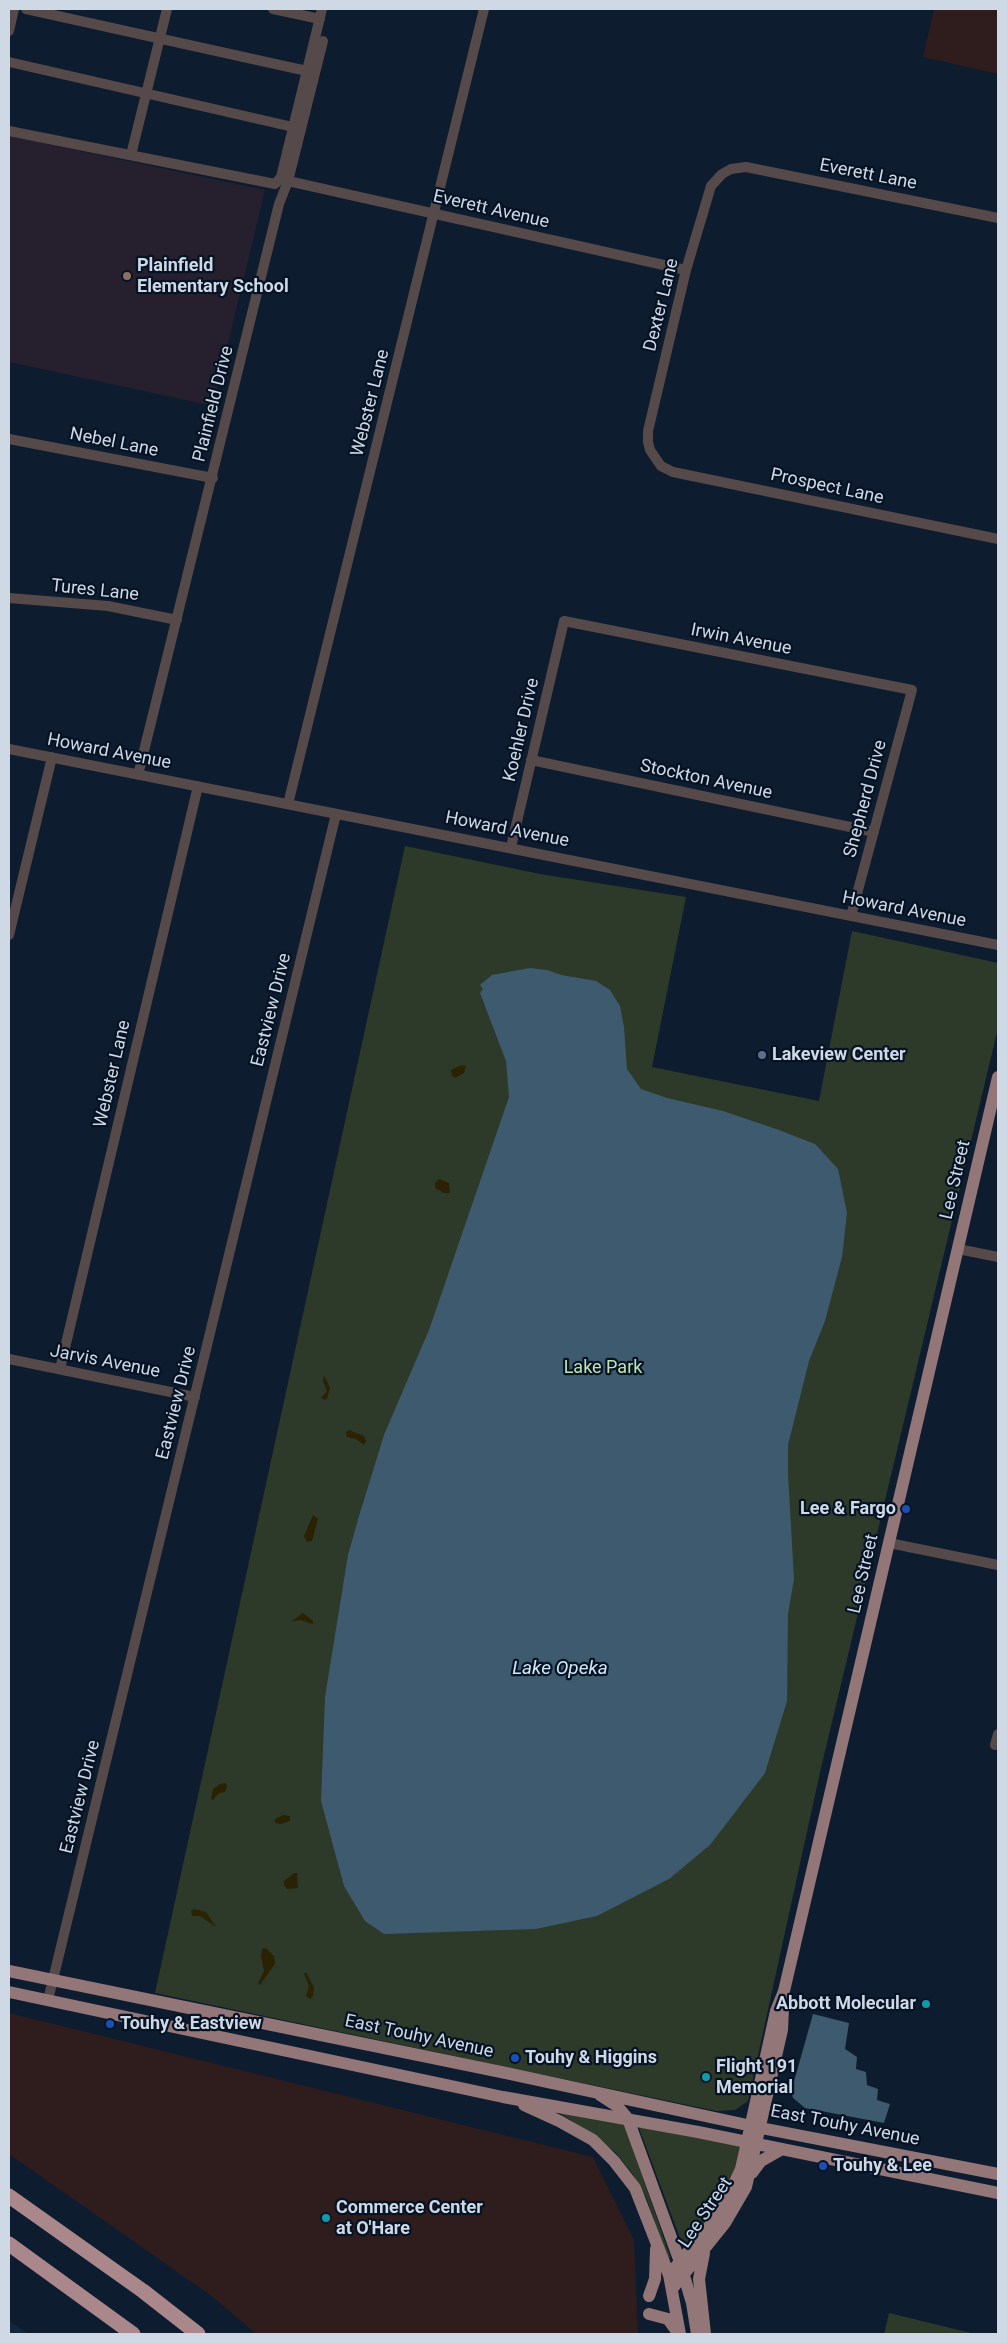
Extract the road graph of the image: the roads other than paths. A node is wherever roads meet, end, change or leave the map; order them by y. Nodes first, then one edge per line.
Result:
1 (14, 9) edge
2 (26, 9) edge
3 (167, 9) edge
4 (273, 9) edge
5 (322, 9) edge
6 (484, 9) edge
7 (320, 19) junction
8 (9, 31) edge
9 (160, 38) junction
10 (323, 41) dead end
11 (9, 62) edge
12 (307, 71) junction
13 (146, 94) junction
14 (293, 127) junction
15 (9, 131) edge
16 (131, 155) junction
17 (731, 169) joint
18 (288, 182) junction
19 (434, 214) junction
20 (998, 218) edge
21 (686, 270) junction
22 (9, 439) edge
23 (655, 458) joint
24 (213, 478) junction
25 (998, 540) edge
26 (9, 598) edge
27 (177, 620) junction
28 (564, 621) joint
29 (912, 690) joint
30 (9, 749) edge
31 (52, 757) junction
32 (531, 760) junction
33 (138, 774) junction
34 (198, 786) junction
35 (288, 804) junction
36 (336, 814) junction
37 (874, 832) junction
38 (511, 847) junction
39 (851, 916) junction
40 (9, 935) edge
41 (998, 945) edge
42 (998, 1077) edge
43 (958, 1249) junction
44 (998, 1257) edge
45 (9, 1359) edge
46 (60, 1369) junction
47 (195, 1397) junction
48 (889, 1543) junction
49 (998, 1566) edge
50 (998, 1734) edge
51 (996, 1745) dead end
52 (9, 1971) edge
53 (53, 1980) junction
54 (9, 1992) edge
55 (48, 2000) junction
56 (586, 2089) junction
57 (503, 2097) junction
58 (628, 2120) junction
59 (756, 2126) junction
60 (752, 2143) junction
61 (782, 2149) junction
62 (998, 2174) edge
63 (751, 2176) junction
64 (998, 2193) edge
65 (9, 2196) edge
66 (656, 2239) junction
67 (9, 2244) edge
68 (707, 2247) junction
69 (680, 2262) junction
70 (669, 2275) junction
71 (684, 2275) junction
72 (672, 2290) junction
73 (649, 2296) dead end
74 (649, 2314) dead end
75 (133, 2334) edge
76 (198, 2334) edge
77 (680, 2334) edge
78 (697, 2334) edge
79 (705, 2334) edge

1 - 8 street
2 - 9 street
3 - 9 street
4 - 7 street
5 - 7 street
6 - 19 street, Webster Lane
7 - 12 street
9 - 12 street
9 - 13 street
10 - 18 street, Plainfield Drive
11 - 13 street
12 - 14 street
13 - 14 street
13 - 16 street
14 - 16 street
15 - 16 street
17 - 20 street, Everett Lane
17 - 21 street, Dexter Lane
18 - 19 street, Everett Avenue
18 - 24 street, Plainfield Drive
19 - 21 street, Everett Avenue
19 - 35 street, Webster Lane
21 - 23 street, Dexter Lane
22 - 24 street, Nebel Lane
23 - 25 street, Prospect Lane
24 - 27 street, Plainfield Drive
26 - 27 street, Tures Lane
27 - 33 street, Plainfield Drive
28 - 29 street, Irwin Avenue
28 - 32 street, Koehler Drive
29 - 37 street, Shepherd Drive
30 - 31 street, Howard Avenue
31 - 33 street, Howard Avenue
31 - 40 street
32 - 37 street, Stockton Avenue
32 - 38 street, Koehler Drive
33 - 34 street, Howard Avenue
34 - 35 street, Howard Avenue
34 - 46 street, Webster Lane
35 - 36 street, Howard Avenue
36 - 38 street, Howard Avenue
36 - 47 street, Eastview Drive
37 - 39 street, Shepherd Drive
38 - 39 street, Howard Avenue
39 - 41 street, Howard Avenue
42 - 43 main road, Lee Street
43 - 44 street
43 - 48 main road, Lee Street
45 - 46 street, Jarvis Avenue
46 - 47 street, Jarvis Avenue
47 - 53 street, Eastview Drive
48 - 49 street
48 - 59 main road, Lee Street
50 - 51 street
52 - 53 main road, East Touhy Avenue
53 - 55 street, Eastview Drive
53 - 56 main road, East Touhy Avenue
54 - 55 main road, East Touhy Avenue
55 - 57 main road, East Touhy Avenue
56 - 58 main road
56 - 59 main road, East Touhy Avenue
57 - 58 main road, East Touhy Avenue
57 - 66 main road
58 - 60 main road, East Touhy Avenue
58 - 69 main road
59 - 60 main road, Lee Street
59 - 62 main road, East Touhy Avenue
60 - 61 main road, East Touhy Avenue
60 - 63 main road, Lee Street
60 - 69 main road, Lee Street
61 - 63 main road
61 - 64 main road, East Touhy Avenue
63 - 68 main road, Lee Street
65 - 76 highway
66 - 70 main road
66 - 73 main road
67 - 75 highway
68 - 71 main road, Lee Street
68 - 79 main road
69 - 70 main road, Lee Street
69 - 71 main road, Lee Street
70 - 72 main road
71 - 72 main road, Lee Street
71 - 78 main road, Lee Street
72 - 77 main road
74 - 77 main road

